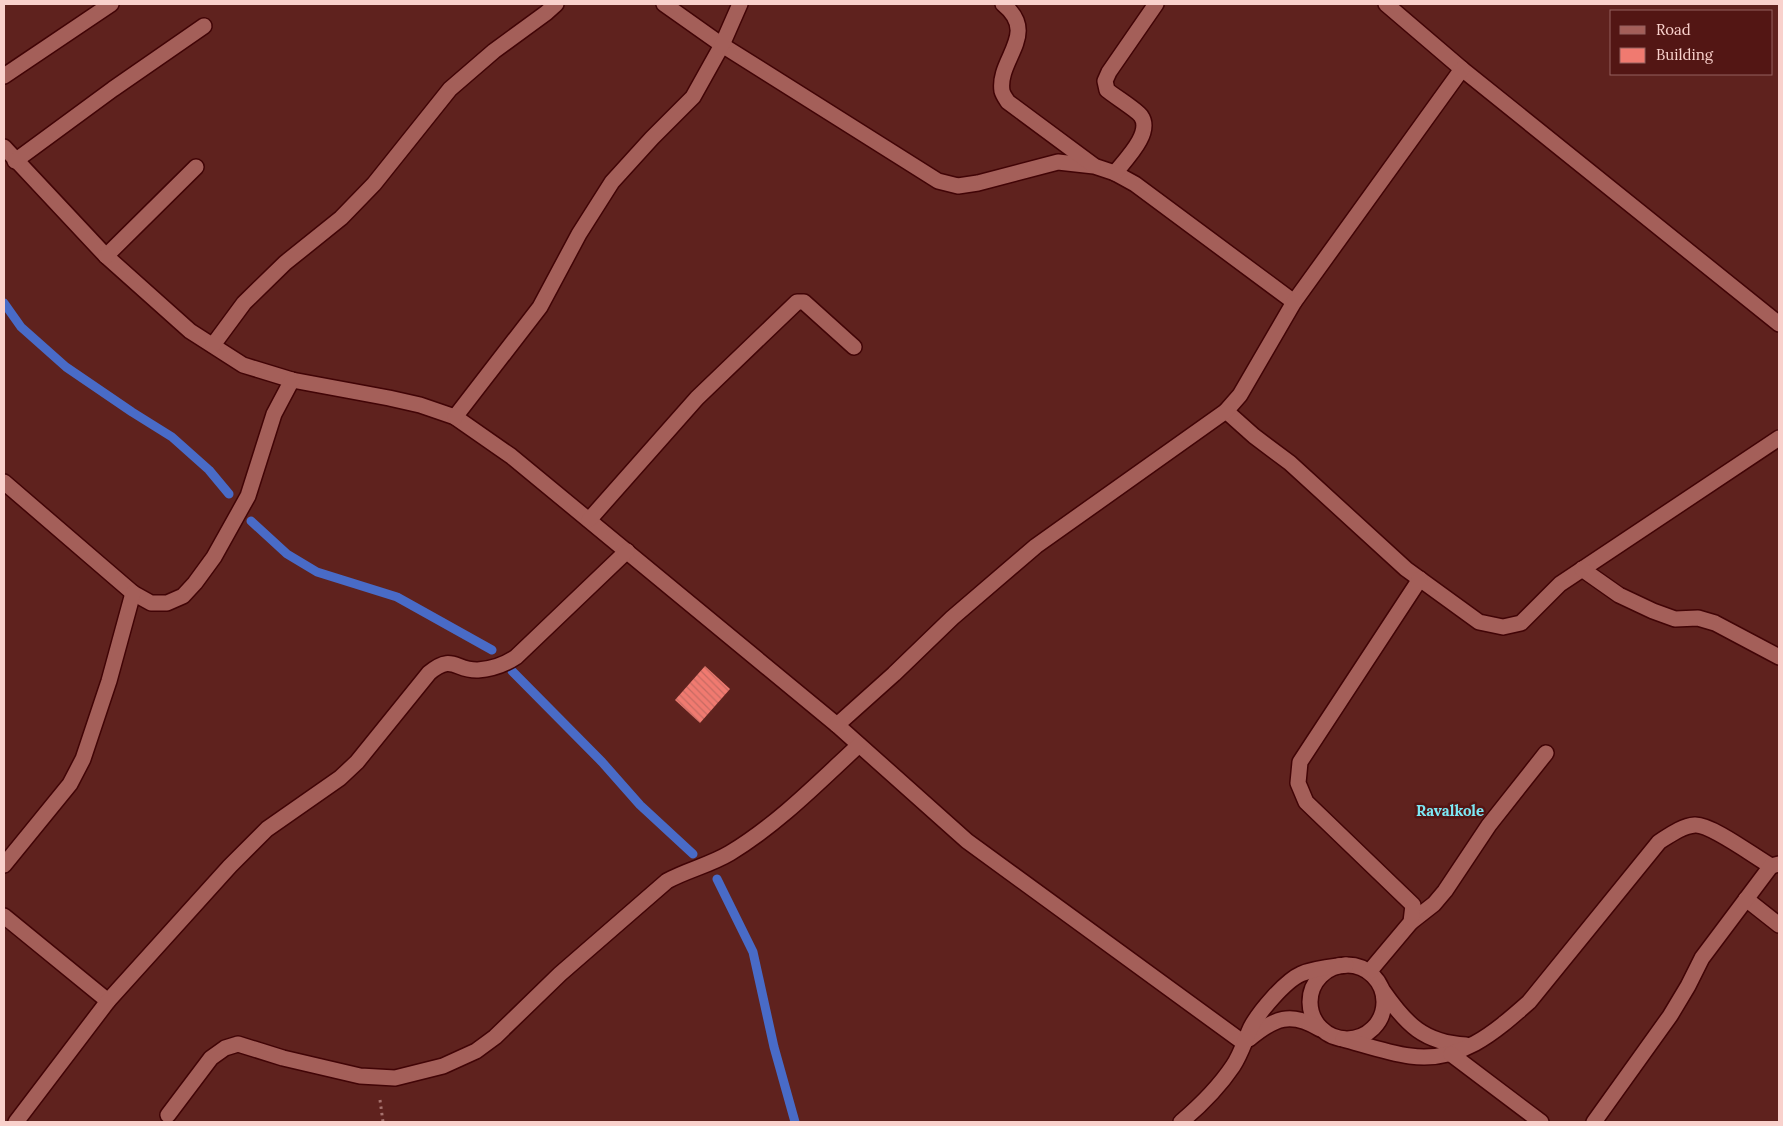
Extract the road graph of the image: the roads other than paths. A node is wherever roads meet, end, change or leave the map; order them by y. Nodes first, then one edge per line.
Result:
1 (111, 4) edge
2 (556, 4) edge
3 (664, 4) edge
4 (740, 4) edge
5 (1003, 4) edge
6 (1156, 4) edge
7 (1386, 4) edge
8 (204, 26) dead end
9 (722, 45) junction
10 (1462, 69) junction
11 (4, 76) edge
12 (4, 148) edge
13 (15, 162) junction
14 (1094, 166) junction
15 (196, 167) dead end
16 (1115, 173) junction
17 (106, 256) junction
18 (1294, 302) junction
19 (1779, 324) edge
20 (213, 345) junction
21 (854, 347) dead end
22 (292, 380) junction
23 (1226, 411) junction
24 (455, 417) junction
25 (1779, 438) edge
26 (4, 482) edge
27 (589, 520) junction
28 (627, 551) junction
29 (1582, 568) junction
30 (1420, 579) junction
31 (133, 593) junction
32 (1779, 657) edge
33 (837, 725) junction
34 (859, 746) junction
35 (1546, 753) dead end
36 (4, 865) edge
37 (1775, 865) edge
38 (1746, 899) junction
39 (4, 916) edge
40 (1411, 922) junction
41 (1779, 925) edge
42 (1346, 966) junction
43 (1369, 972) junction
44 (1383, 992) junction
45 (108, 1001) junction
46 (1320, 1029) junction
47 (1343, 1039) junction
48 (1244, 1043) junction
49 (1472, 1045) junction
50 (1451, 1054) junction
51 (168, 1115) dead end
52 (16, 1122) edge
53 (1181, 1122) edge
54 (1541, 1122) edge
55 (1594, 1122) edge

1 - 11 street
2 - 20 street
3 - 9 street
4 - 9 street
5 - 14 street
6 - 16 street
7 - 10 street
8 - 13 street
9 - 14 street
9 - 24 street
10 - 18 street
10 - 19 street
12 - 13 street
13 - 17 street
14 - 16 street
15 - 17 street
16 - 18 street
17 - 20 street
18 - 23 street
20 - 22 street
21 - 27 street
22 - 24 street
22 - 31 street
23 - 30 street
23 - 33 street
24 - 27 street
25 - 29 street
26 - 31 street
27 - 28 street
28 - 33 street
28 - 45 street
29 - 30 street
29 - 32 street
30 - 40 street
31 - 36 street
33 - 34 street
34 - 48 street
34 - 51 street
35 - 40 street
37 - 38 street
37 - 49 street
38 - 41 street
38 - 55 street
39 - 45 street
40 - 43 street
42 - 43 street
42 - 46 street
42 - 48 street
43 - 44 street
44 - 47 street
44 - 49 street
45 - 52 street
46 - 47 street
46 - 48 street
47 - 50 street
48 - 53 street
49 - 50 street
50 - 54 street

